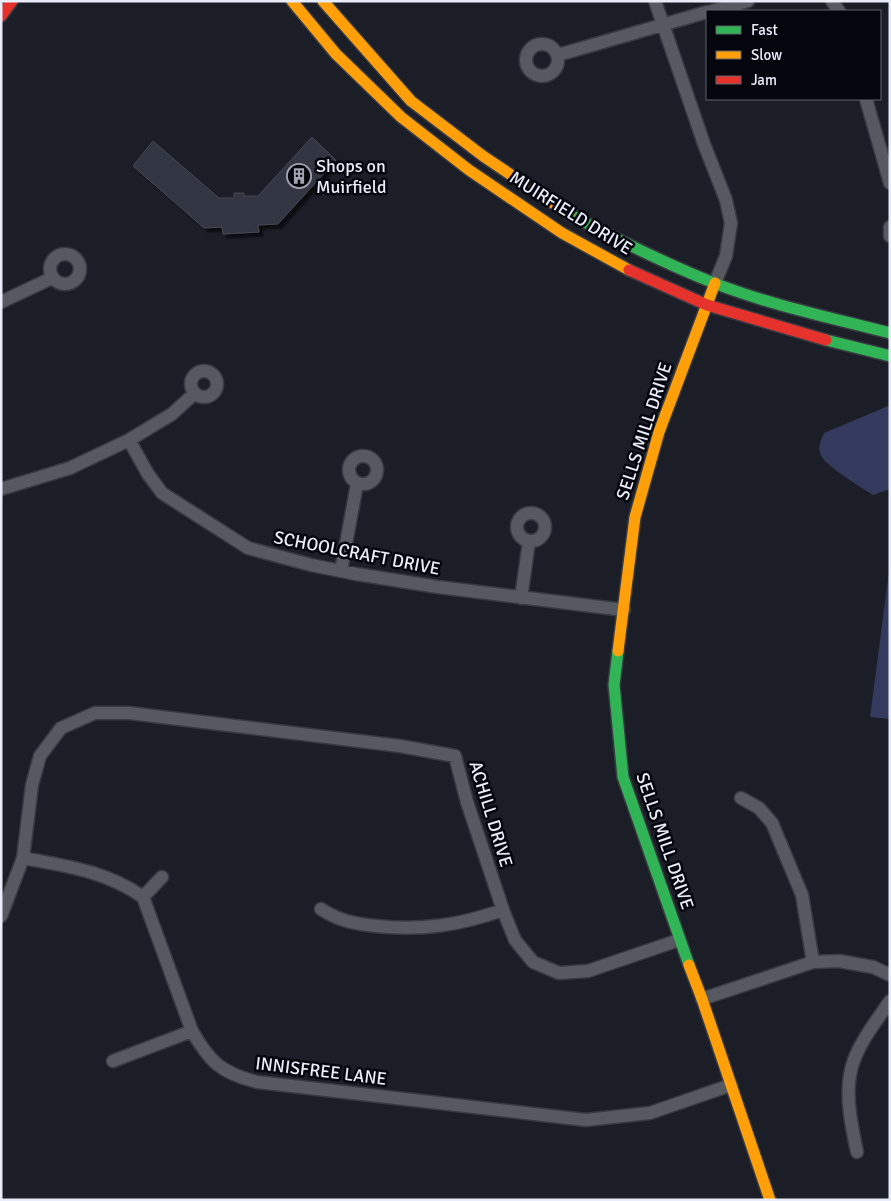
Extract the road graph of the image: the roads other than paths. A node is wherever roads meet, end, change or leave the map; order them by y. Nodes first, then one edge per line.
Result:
1 (12, 1) edge
2 (292, 1) edge
3 (323, 1) edge
4 (655, 1) edge
5 (748, 1) edge
6 (716, 10) edge
7 (706, 12) edge
8 (1, 16) edge
9 (663, 25) junction
10 (558, 55) dead end
11 (866, 100) edge
12 (890, 183) edge
13 (890, 227) edge
14 (890, 236) edge
15 (52, 278) dead end
16 (716, 283) junction
17 (1, 302) edge
18 (706, 304) junction
19 (890, 333) edge
20 (890, 356) edge
21 (194, 393) dead end
22 (129, 440) junction
23 (357, 484) dead end
24 (1, 489) edge
25 (528, 542) dead end
26 (341, 571) junction
27 (522, 598) junction
28 (624, 610) junction
29 (741, 798) dead end
30 (23, 858) junction
31 (162, 877) dead end
32 (143, 897) junction
33 (322, 909) dead end
34 (503, 910) junction
35 (1, 916) edge
36 (679, 940) junction
37 (814, 962) junction
38 (890, 976) edge
39 (702, 999) junction
40 (890, 1001) edge
41 (192, 1031) junction
42 (113, 1061) dead end
43 (731, 1085) junction
44 (857, 1152) dead end
45 (770, 1200) edge

1 - 8 main road
2 - 18 main road, MUIRFIELD DRIVE
3 - 16 main road, MUIRFIELD DRIVE
4 - 9 street
5 - 6 street
7 - 9 street
9 - 10 street
9 - 16 street
11 - 12 street
13 - 14 street
15 - 17 street
16 - 18 main road, SELLS MILL DRIVE
16 - 19 main road, MUIRFIELD DRIVE
18 - 20 main road, MUIRFIELD DRIVE
18 - 28 main road, SELLS MILL DRIVE
21 - 22 street
22 - 24 street
22 - 26 street, SCHOOLCRAFT DRIVE
23 - 26 street
25 - 27 street
26 - 27 street, SCHOOLCRAFT DRIVE
27 - 28 street, SCHOOLCRAFT DRIVE
28 - 36 main road, SELLS MILL DRIVE
29 - 37 street
30 - 32 street
30 - 34 street, ACHILL DRIVE
30 - 35 street
31 - 32 street
32 - 41 street, INNISFREE LANE
33 - 34 street
34 - 36 street, ACHILL DRIVE
36 - 39 main road, SELLS MILL DRIVE
37 - 38 street
37 - 39 street
39 - 43 main road, SELLS MILL DRIVE
40 - 44 street
41 - 42 street
41 - 43 street, INNISFREE LANE
43 - 45 main road, SELLS MILL DRIVE

